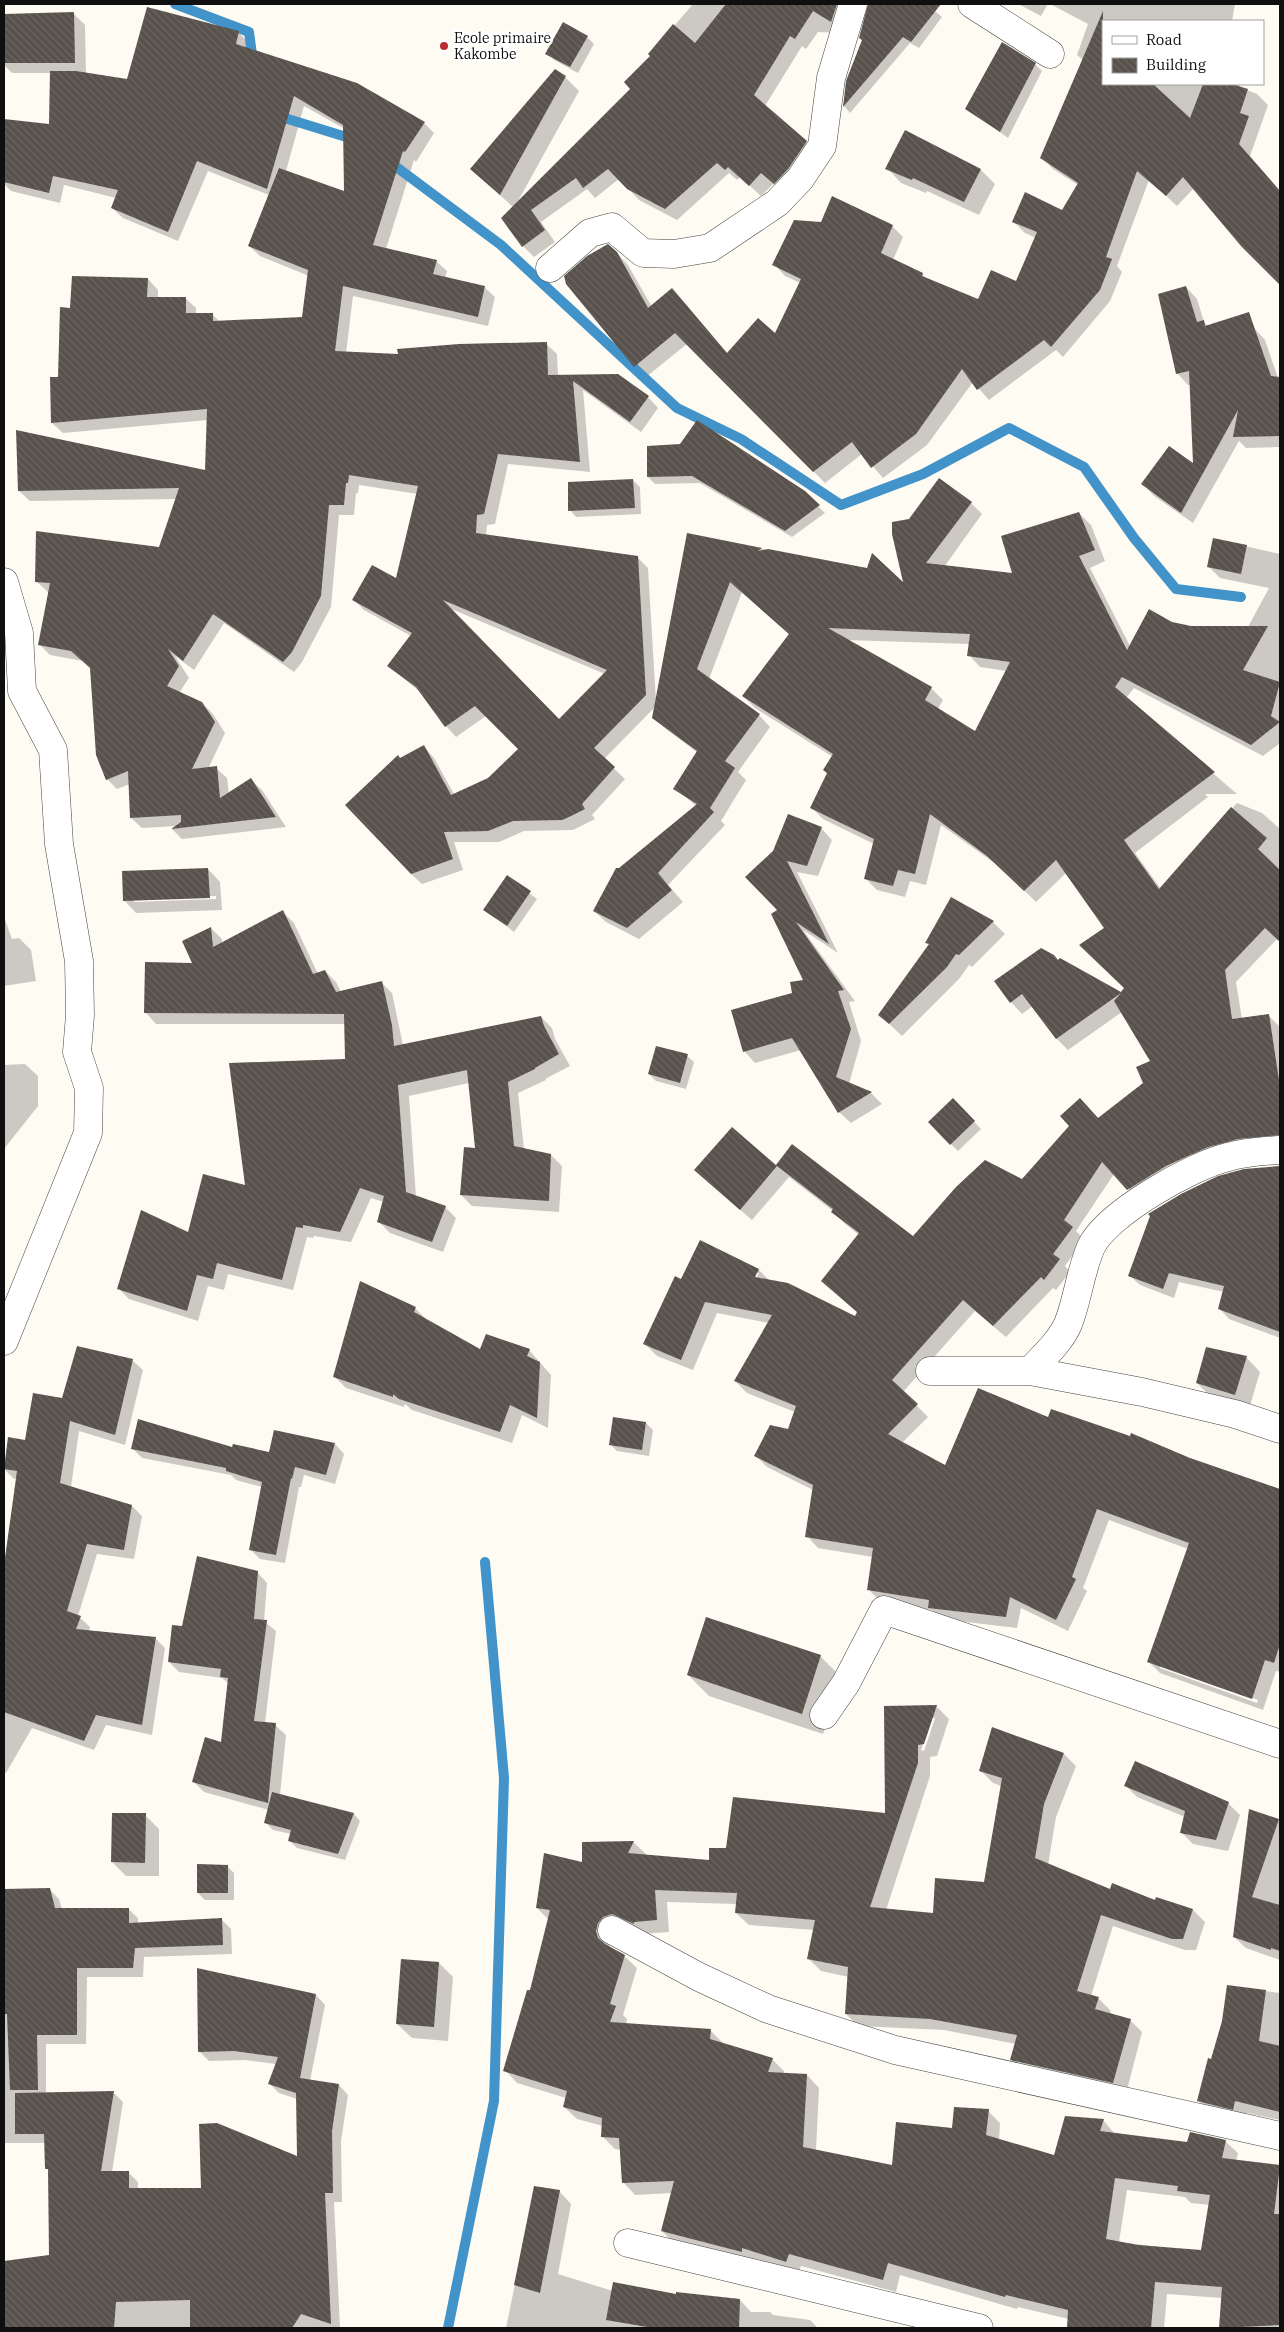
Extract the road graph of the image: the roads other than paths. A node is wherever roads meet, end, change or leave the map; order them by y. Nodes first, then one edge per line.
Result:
1 (853, 4) edge
2 (972, 4) edge
3 (1050, 54) dead end
4 (550, 268) dead end
5 (4, 582) edge
6 (1280, 1150) edge
7 (4, 1341) edge
8 (930, 1371) dead end
9 (1030, 1371) junction
10 (1280, 1429) edge
11 (824, 1716) dead end
12 (1280, 1744) edge
13 (612, 1930) dead end
14 (1280, 2136) edge
15 (628, 2243) dead end
16 (979, 2328) edge

1 - 4 street
2 - 3 street
5 - 7 street
6 - 9 street
8 - 9 street
9 - 10 street
11 - 12 street
13 - 14 street
15 - 16 street

